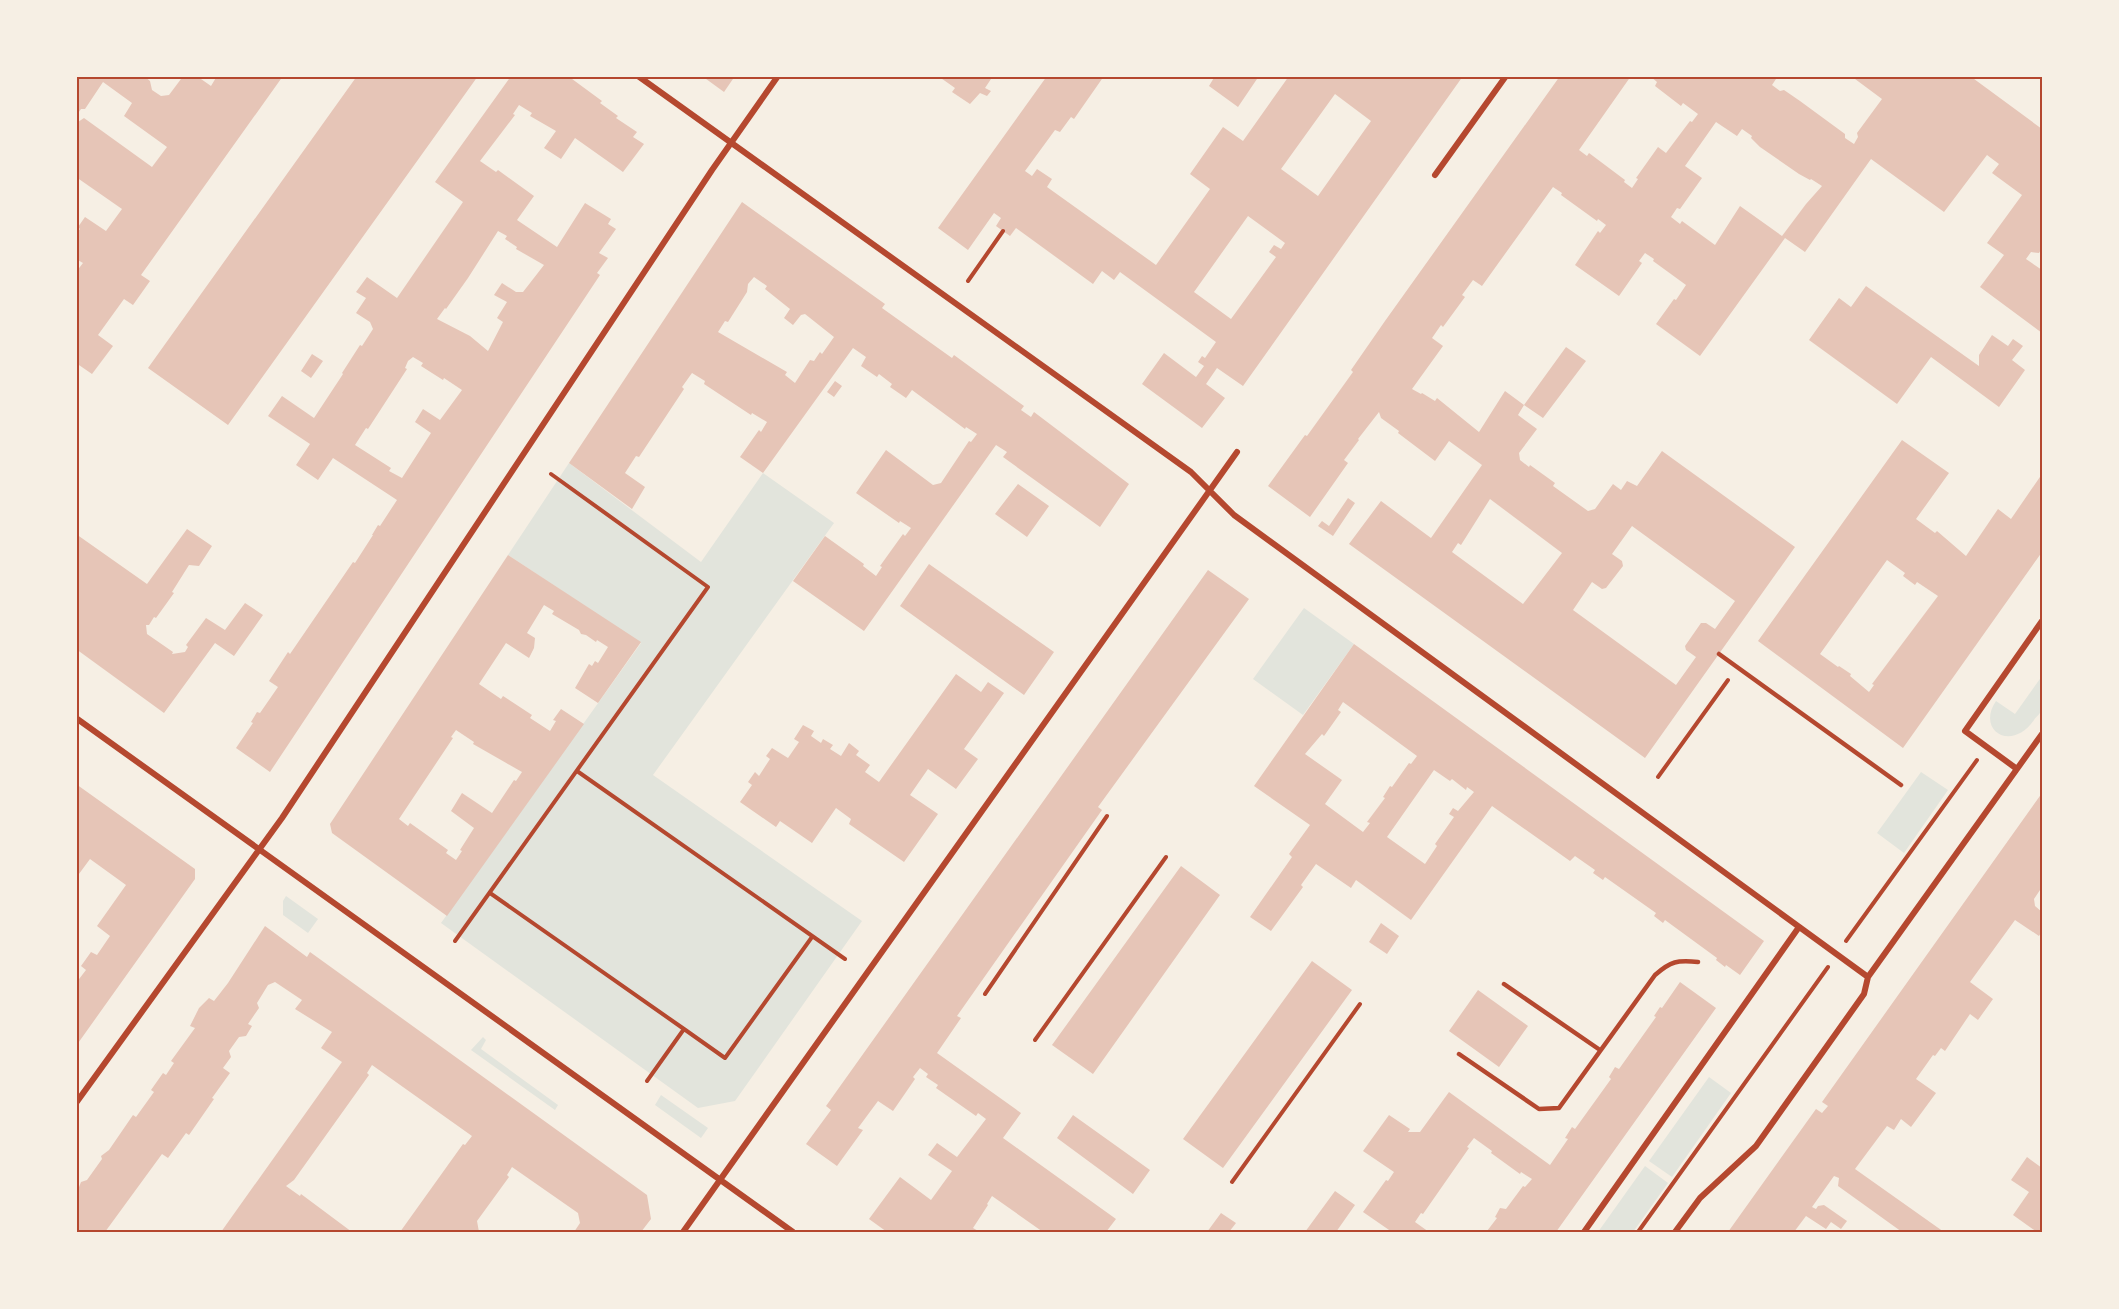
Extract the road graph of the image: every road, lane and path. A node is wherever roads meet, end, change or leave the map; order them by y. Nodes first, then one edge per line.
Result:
1 (638, 76) edge
2 (778, 76) edge
3 (1506, 76) edge
4 (731, 143) junction
5 (1435, 175) dead end
6 (1003, 231) dead end
7 (968, 281) dead end
8 (1237, 452) dead end
9 (551, 474) dead end
10 (1210, 491) junction
11 (2043, 621) edge
12 (1719, 654) dead end
13 (1737, 667) junction
14 (76, 718) edge
15 (2043, 734) edge
16 (1986, 747) junction
17 (2018, 769) junction
18 (577, 771) junction
19 (1658, 777) dead end
20 (1901, 785) dead end
21 (1107, 816) dead end
22 (259, 850) junction
23 (1166, 857) dead end
24 (490, 893) junction
25 (1799, 927) junction
26 (812, 937) junction
27 (455, 941) dead end
28 (1837, 954) junction
29 (845, 959) dead end
30 (1698, 962) dead end
31 (1868, 977) junction
32 (1504, 984) dead end
33 (985, 994) dead end
34 (1360, 1004) dead end
35 (684, 1029) junction
36 (1035, 1040) dead end
37 (1600, 1050) junction
38 (1459, 1054) dead end
39 (647, 1082) dead end
40 (76, 1103) edge
41 (720, 1180) junction
42 (1232, 1182) dead end
43 (683, 1233) edge
44 (793, 1233) edge
45 (1584, 1233) edge
46 (1638, 1233) edge
47 (1675, 1233) edge

1 - 4 street
2 - 4 street
3 - 5 street
4 - 10 street
4 - 22 street
6 - 7 path
8 - 10 street
9 - 18 path
10 - 25 street
10 - 41 street
11 - 16 street
12 - 13 lane
13 - 19 path
13 - 20 lane
14 - 22 street
15 - 17 street
16 - 17 street
16 - 28 path
17 - 31 street
18 - 24 path
18 - 26 path
21 - 33 path
22 - 40 street
22 - 41 street
23 - 36 path
24 - 27 path
24 - 35 path
25 - 28 street
25 - 45 street
26 - 29 path
26 - 35 path
28 - 31 street
28 - 46 path
30 - 37 lane
31 - 47 street
32 - 37 lane
34 - 42 path
35 - 39 path
37 - 38 lane
41 - 43 street
41 - 44 street

